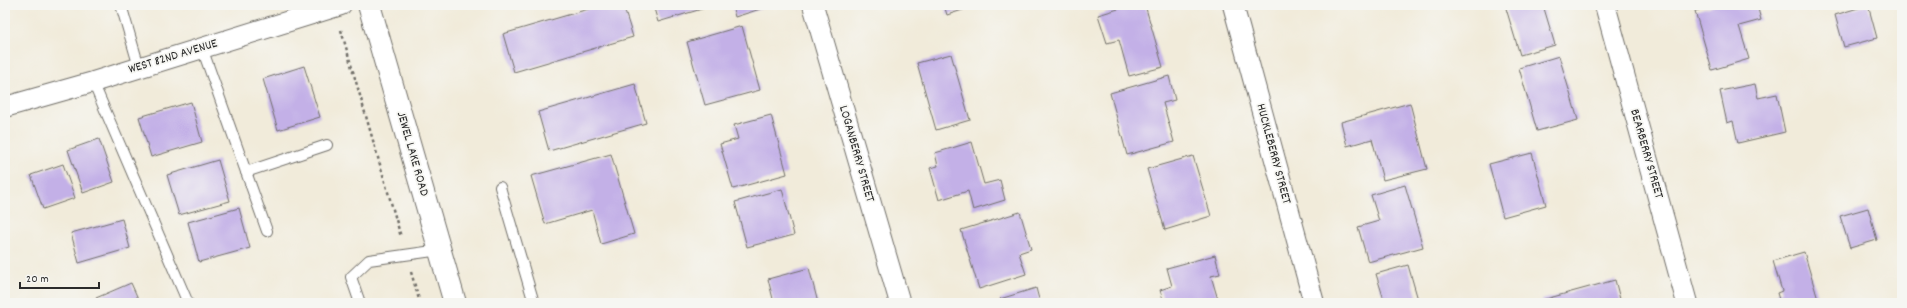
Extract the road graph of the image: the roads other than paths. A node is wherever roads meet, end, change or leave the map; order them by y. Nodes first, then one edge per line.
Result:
1 (121, 5) edge
2 (370, 5) edge
3 (813, 5) edge
4 (1233, 5) edge
5 (1605, 5) edge
6 (337, 6) edge
7 (202, 48) junction
8 (139, 67) junction
9 (93, 82) junction
10 (5, 107) edge
11 (327, 145) dead end
12 (246, 172) junction
13 (500, 187) dead end
14 (267, 231) dead end
15 (440, 250) junction
16 (188, 303) edge
17 (360, 303) edge
18 (455, 303) edge
19 (534, 303) edge
20 (900, 303) edge
21 (1314, 303) edge
22 (1687, 303) edge

1 - 8 lane
2 - 15 main road, JEWEL LAKE ROAD
3 - 20 street, LOGANBERRY STREET
4 - 21 street, HUCKLEBERRY STREET
5 - 22 street, BEARBERRY STREET
6 - 7 street, WEST 82ND AVENUE
7 - 8 street, WEST 82ND AVENUE
7 - 12 lane
8 - 9 street, WEST 82ND AVENUE
9 - 10 street, WEST 82ND AVENUE
9 - 16 lane
11 - 12 lane
12 - 14 lane
13 - 19 lane
15 - 17 lane
15 - 18 main road, JEWEL LAKE ROAD

